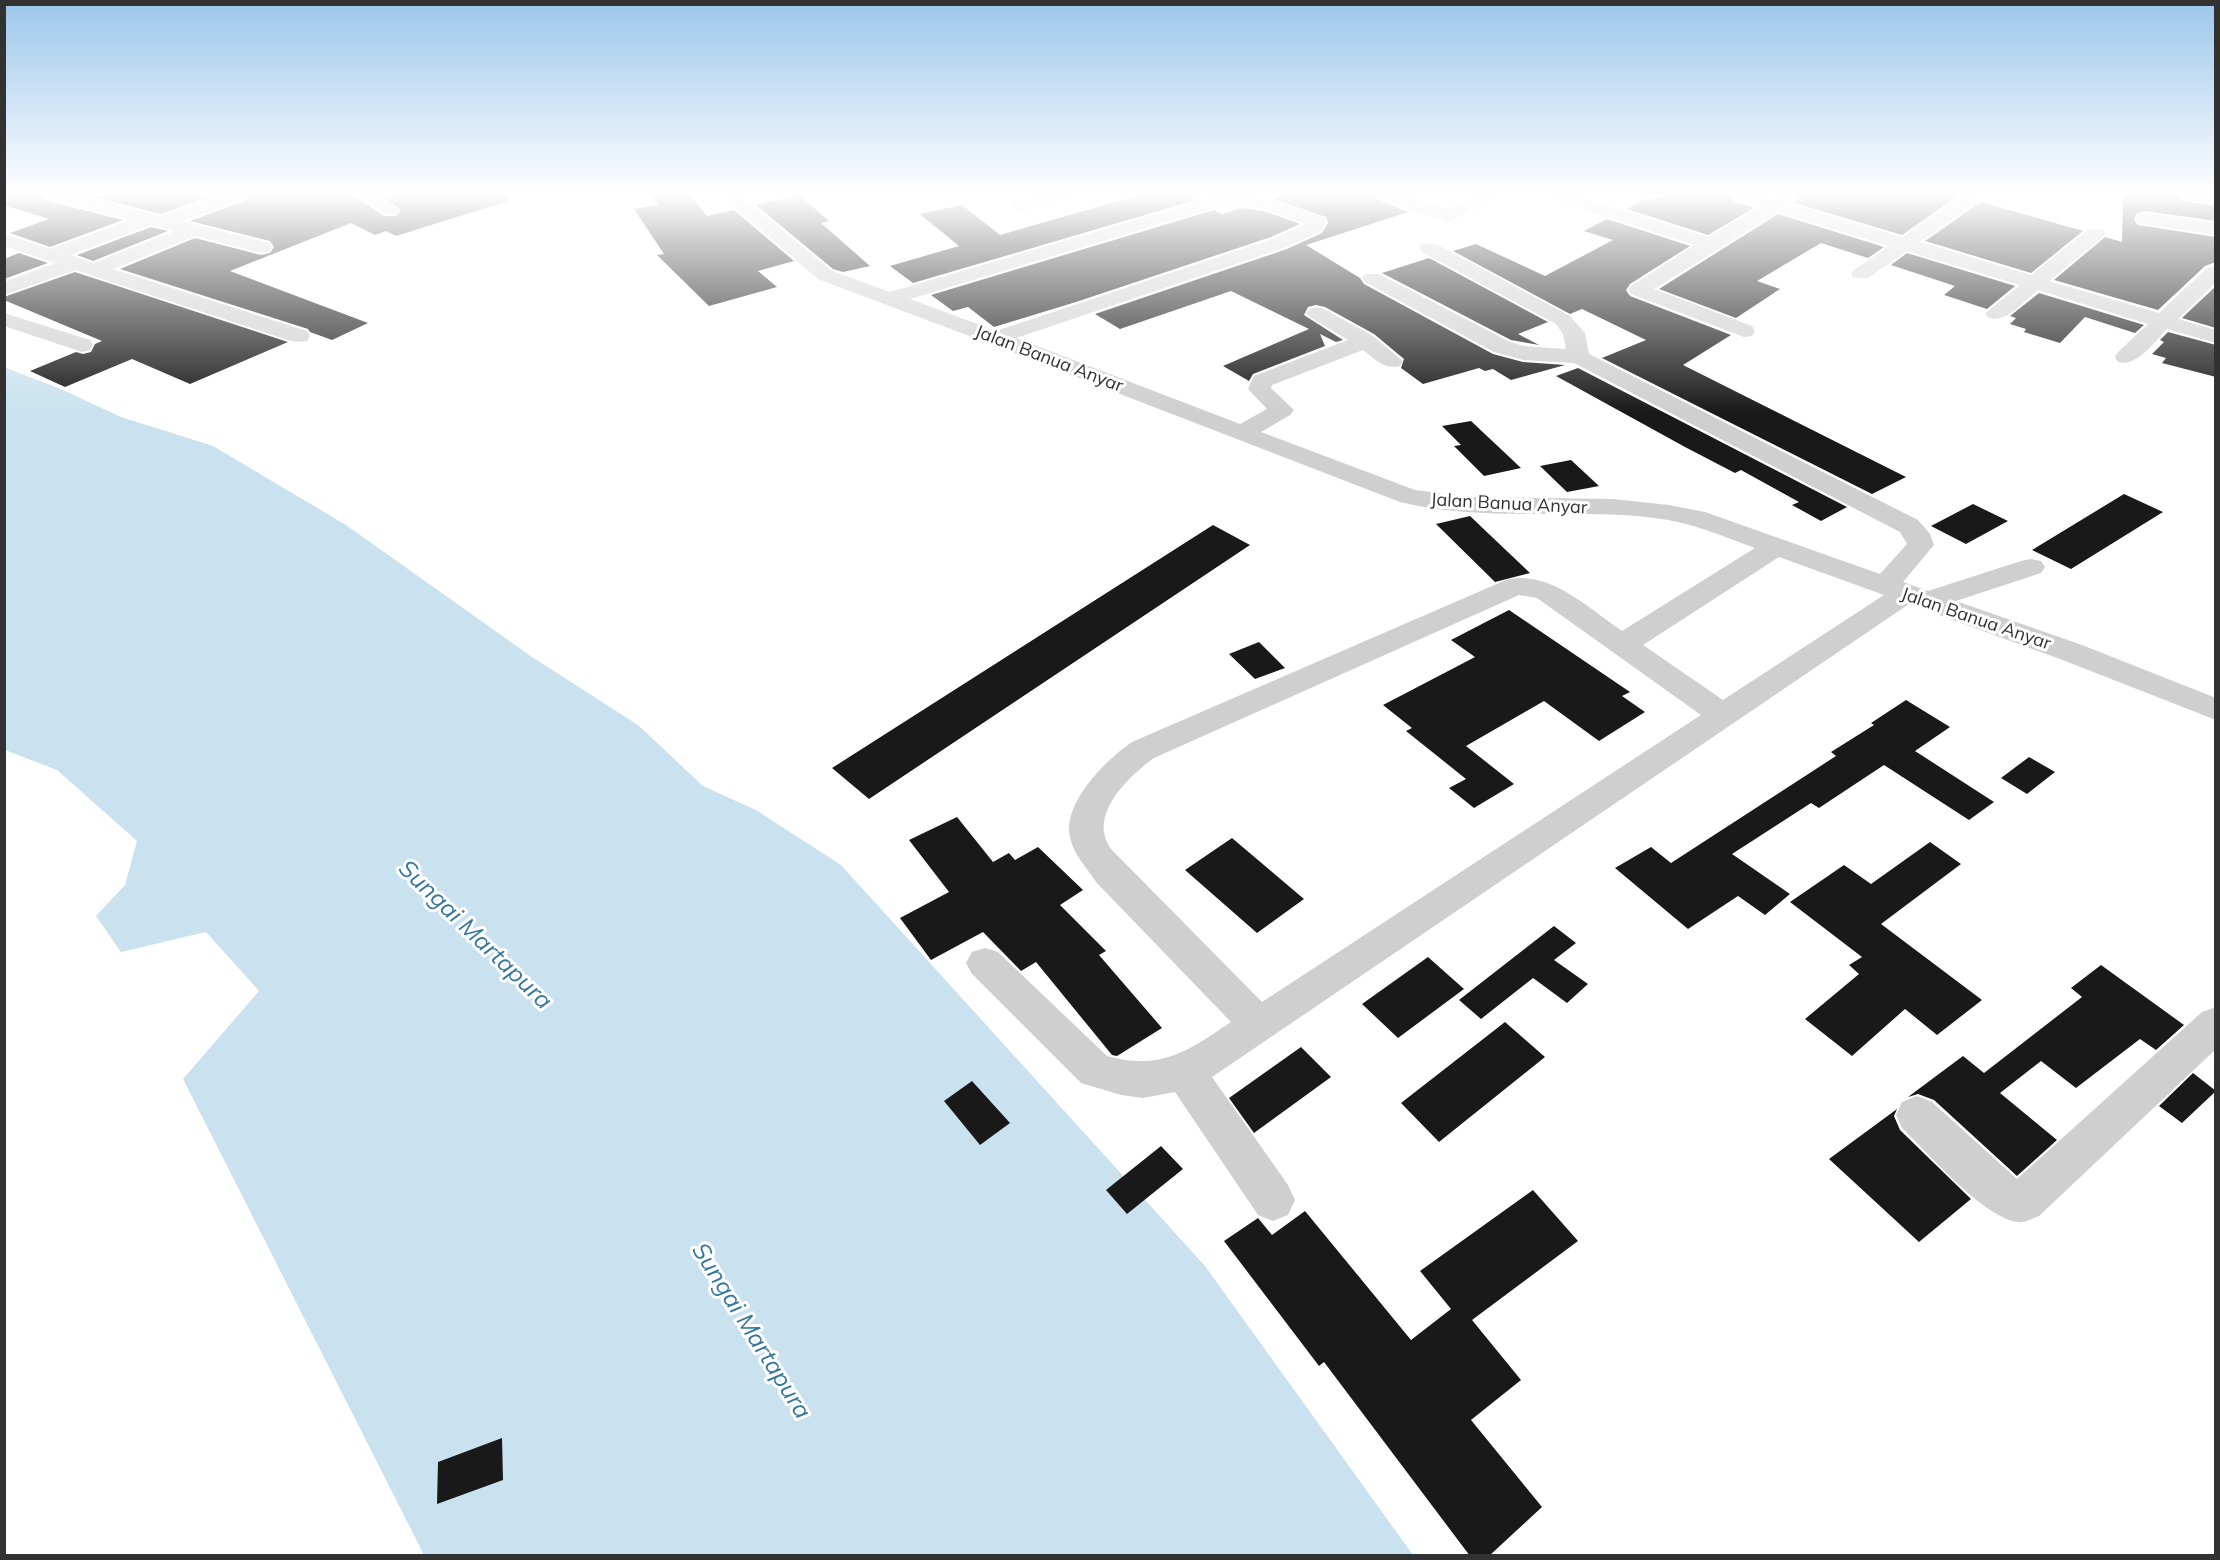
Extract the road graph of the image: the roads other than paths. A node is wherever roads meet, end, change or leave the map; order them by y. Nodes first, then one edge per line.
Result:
1 (59, 268) edge
2 (97, 268) edge
3 (815, 268) edge
4 (993, 268) edge
5 (1206, 268) edge
6 (1466, 268) edge
7 (1674, 268) edge
8 (1870, 268) edge
9 (1999, 268) edge
10 (2054, 268) edge
11 (2214, 272) dead end
12 (1861, 274) dead end
13 (1372, 278) dead end
14 (2039, 280) junction
15 (4, 289) edge
16 (888, 299) junction
17 (1317, 313) dead end
18 (1996, 314) dead end
19 (4, 318) edge
20 (2166, 318) junction
21 (2216, 329) edge
22 (1744, 331) dead end
23 (299, 336) dead end
24 (2216, 337) edge
25 (996, 338) junction
26 (1365, 341) junction
27 (82, 345) dead end
28 (1579, 357) junction
29 (2126, 357) dead end
30 (1392, 362) dead end
31 (1241, 434) junction
32 (1776, 547) junction
33 (2031, 567) dead end
34 (1905, 594) junction
35 (1623, 644) junction
36 (2216, 710) edge
37 (1723, 715) junction
38 (985, 963) dead end
39 (2216, 1024) edge
40 (1259, 1025) junction
41 (1185, 1073) junction
42 (1917, 1115) dead end
43 (1273, 1200) dead end

1 - 15 street
2 - 23 street
3 - 16 street, Jalan Banua Anyar
4 - 16 street
5 - 25 street
6 - 28 street
7 - 22 street
8 - 12 street
9 - 14 street
10 - 14 street
11 - 20 street
13 - 28 street
14 - 18 street
14 - 20 street
16 - 25 street, Jalan Banua Anyar
17 - 26 street
19 - 27 street
20 - 21 street
20 - 24 street
20 - 29 street
25 - 31 street, Jalan Banua Anyar
26 - 30 street
26 - 31 street
28 - 34 street
31 - 32 street, Jalan Banua Anyar
32 - 34 street, Jalan Banua Anyar
32 - 35 street
33 - 34 street
34 - 36 street, Jalan Banua Anyar
34 - 37 street
35 - 37 street
35 - 40 street
37 - 40 street
38 - 41 street
39 - 42 street
40 - 41 street
41 - 43 street

